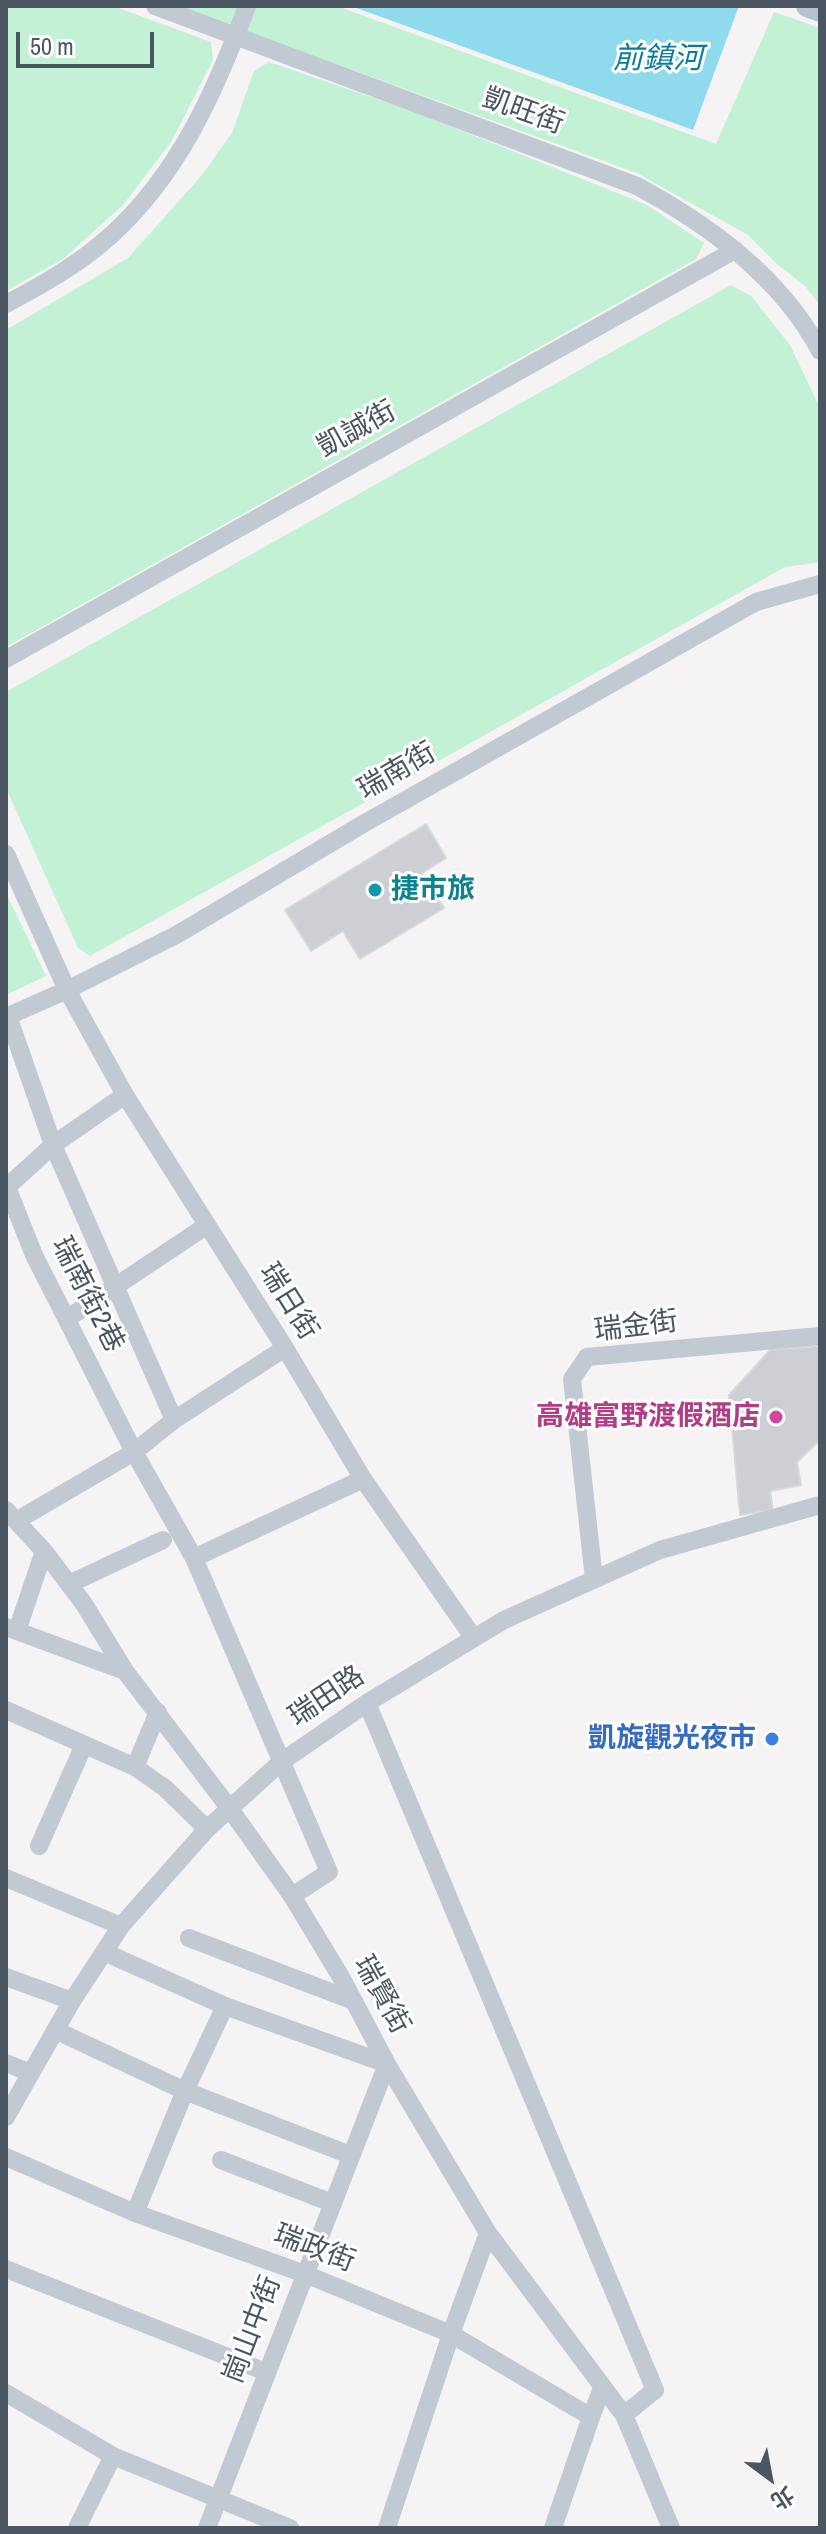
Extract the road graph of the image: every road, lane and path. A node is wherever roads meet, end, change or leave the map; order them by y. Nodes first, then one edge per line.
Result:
1 (155, 6) edge
2 (247, 6) edge
3 (807, 6) edge
4 (820, 11) edge
5 (235, 36) junction
6 (735, 250) junction
7 (6, 304) edge
8 (820, 351) edge
9 (820, 584) edge
10 (6, 659) edge
11 (6, 854) edge
12 (67, 990) junction
13 (7, 1016) edge
14 (125, 1095) junction
15 (53, 1145) junction
16 (206, 1226) junction
17 (116, 1288) junction
18 (68, 1318) junction
19 (820, 1336) edge
20 (285, 1348) junction
21 (174, 1420) junction
22 (134, 1452) junction
23 (363, 1479) junction
24 (820, 1505) edge
25 (11, 1516) edge
26 (163, 1540) dead end
27 (44, 1551) junction
28 (194, 1558) junction
29 (594, 1579) junction
30 (69, 1584) junction
31 (12, 1629) edge
32 (473, 1637) junction
33 (125, 1671) junction
34 (367, 1703) junction
35 (6, 1710) edge
36 (158, 1712) junction
37 (84, 1745) junction
38 (281, 1762) junction
39 (135, 1767) junction
40 (230, 1809) junction
41 (207, 1829) junction
42 (39, 1846) dead end
43 (6, 1878) edge
44 (292, 1896) junction
45 (121, 1926) junction
46 (189, 1938) dead end
47 (104, 1952) junction
48 (6, 1977) edge
49 (72, 2001) junction
50 (354, 2001) junction
51 (225, 2006) junction
52 (55, 2030) junction
53 (6, 2063) edge
54 (387, 2064) junction
55 (31, 2073) junction
56 (185, 2091) junction
57 (6, 2117) edge
58 (350, 2155) junction
59 (6, 2157) edge
60 (221, 2160) dead end
61 (332, 2203) junction
62 (135, 2213) junction
63 (488, 2233) junction
64 (6, 2269) edge
65 (305, 2274) junction
66 (451, 2334) junction
67 (266, 2372) junction
68 (602, 2388) junction
69 (6, 2393) edge
70 (624, 2415) junction
71 (591, 2417) junction
72 (113, 2456) junction
73 (219, 2498) junction
74 (77, 2528) edge
75 (207, 2528) edge
76 (290, 2528) edge
77 (387, 2528) edge
78 (553, 2528) edge
79 (671, 2528) edge

1 - 5 street, 凱旺街
2 - 5 street
3 - 4 main road
5 - 6 street, 凱旺街
5 - 7 street
6 - 8 street, 凱旺街
6 - 10 street, 凱誠街
9 - 12 street, 瑞南街
11 - 12 street, 瑞日街
12 - 13 street, 瑞南街
12 - 14 street, 瑞日街
13 - 15 street
14 - 15 street, 瑞南街2巷
14 - 16 street, 瑞日街
15 - 17 street
15 - 18 street, 瑞南街2巷
16 - 17 street
16 - 20 street, 瑞日街
17 - 18 street
17 - 21 street
18 - 22 street, 瑞南街2巷
19 - 29 street, 瑞金街
20 - 21 street
20 - 23 street, 瑞日街
21 - 22 street
22 - 25 street
22 - 28 street, 瑞南街2巷
23 - 28 street
23 - 32 street, 瑞日街
24 - 29 street, 瑞田路
25 - 27 street, 瑞賢街
26 - 30 street
27 - 30 street, 瑞賢街
27 - 31 street
28 - 38 street, 瑞南街2巷
29 - 32 street, 瑞田路
30 - 33 street, 瑞賢街
31 - 33 street
32 - 34 street, 瑞田路
33 - 36 street, 瑞賢街
34 - 38 street, 瑞田路
34 - 70 street
35 - 37 street
36 - 39 street
36 - 40 street, 瑞賢街
37 - 39 street
37 - 42 street
38 - 40 street, 瑞田路
38 - 44 street, 瑞南街2巷
39 - 41 street
40 - 41 street, 瑞田路
40 - 44 street, 瑞賢街
41 - 45 street, 瑞田路
43 - 45 street
44 - 50 street, 瑞賢街
45 - 47 street, 瑞田路
46 - 50 street
47 - 49 street, 瑞田路
47 - 51 street
48 - 49 street
49 - 52 street, 瑞田路
50 - 54 street, 瑞賢街
51 - 54 street
51 - 56 street
52 - 55 street, 瑞田路
52 - 56 street
53 - 55 street
54 - 58 street, 崗山中街
54 - 63 street, 瑞賢街
55 - 57 street, 瑞田路
56 - 58 street
56 - 62 street
58 - 61 street, 崗山中街
59 - 62 street, 瑞政街
60 - 61 street
61 - 65 street, 崗山中街
62 - 65 street, 瑞政街
63 - 66 street
63 - 68 street, 瑞賢街
64 - 67 street
65 - 66 street, 瑞政街
65 - 67 street, 崗山中街
66 - 71 street, 瑞政街
66 - 77 street
67 - 73 street, 崗山中街
68 - 70 street, 瑞賢街
68 - 71 street
69 - 72 street
70 - 79 street, 瑞賢街
71 - 78 street
72 - 73 street
72 - 74 street
73 - 75 street, 崗山中街
73 - 76 street

